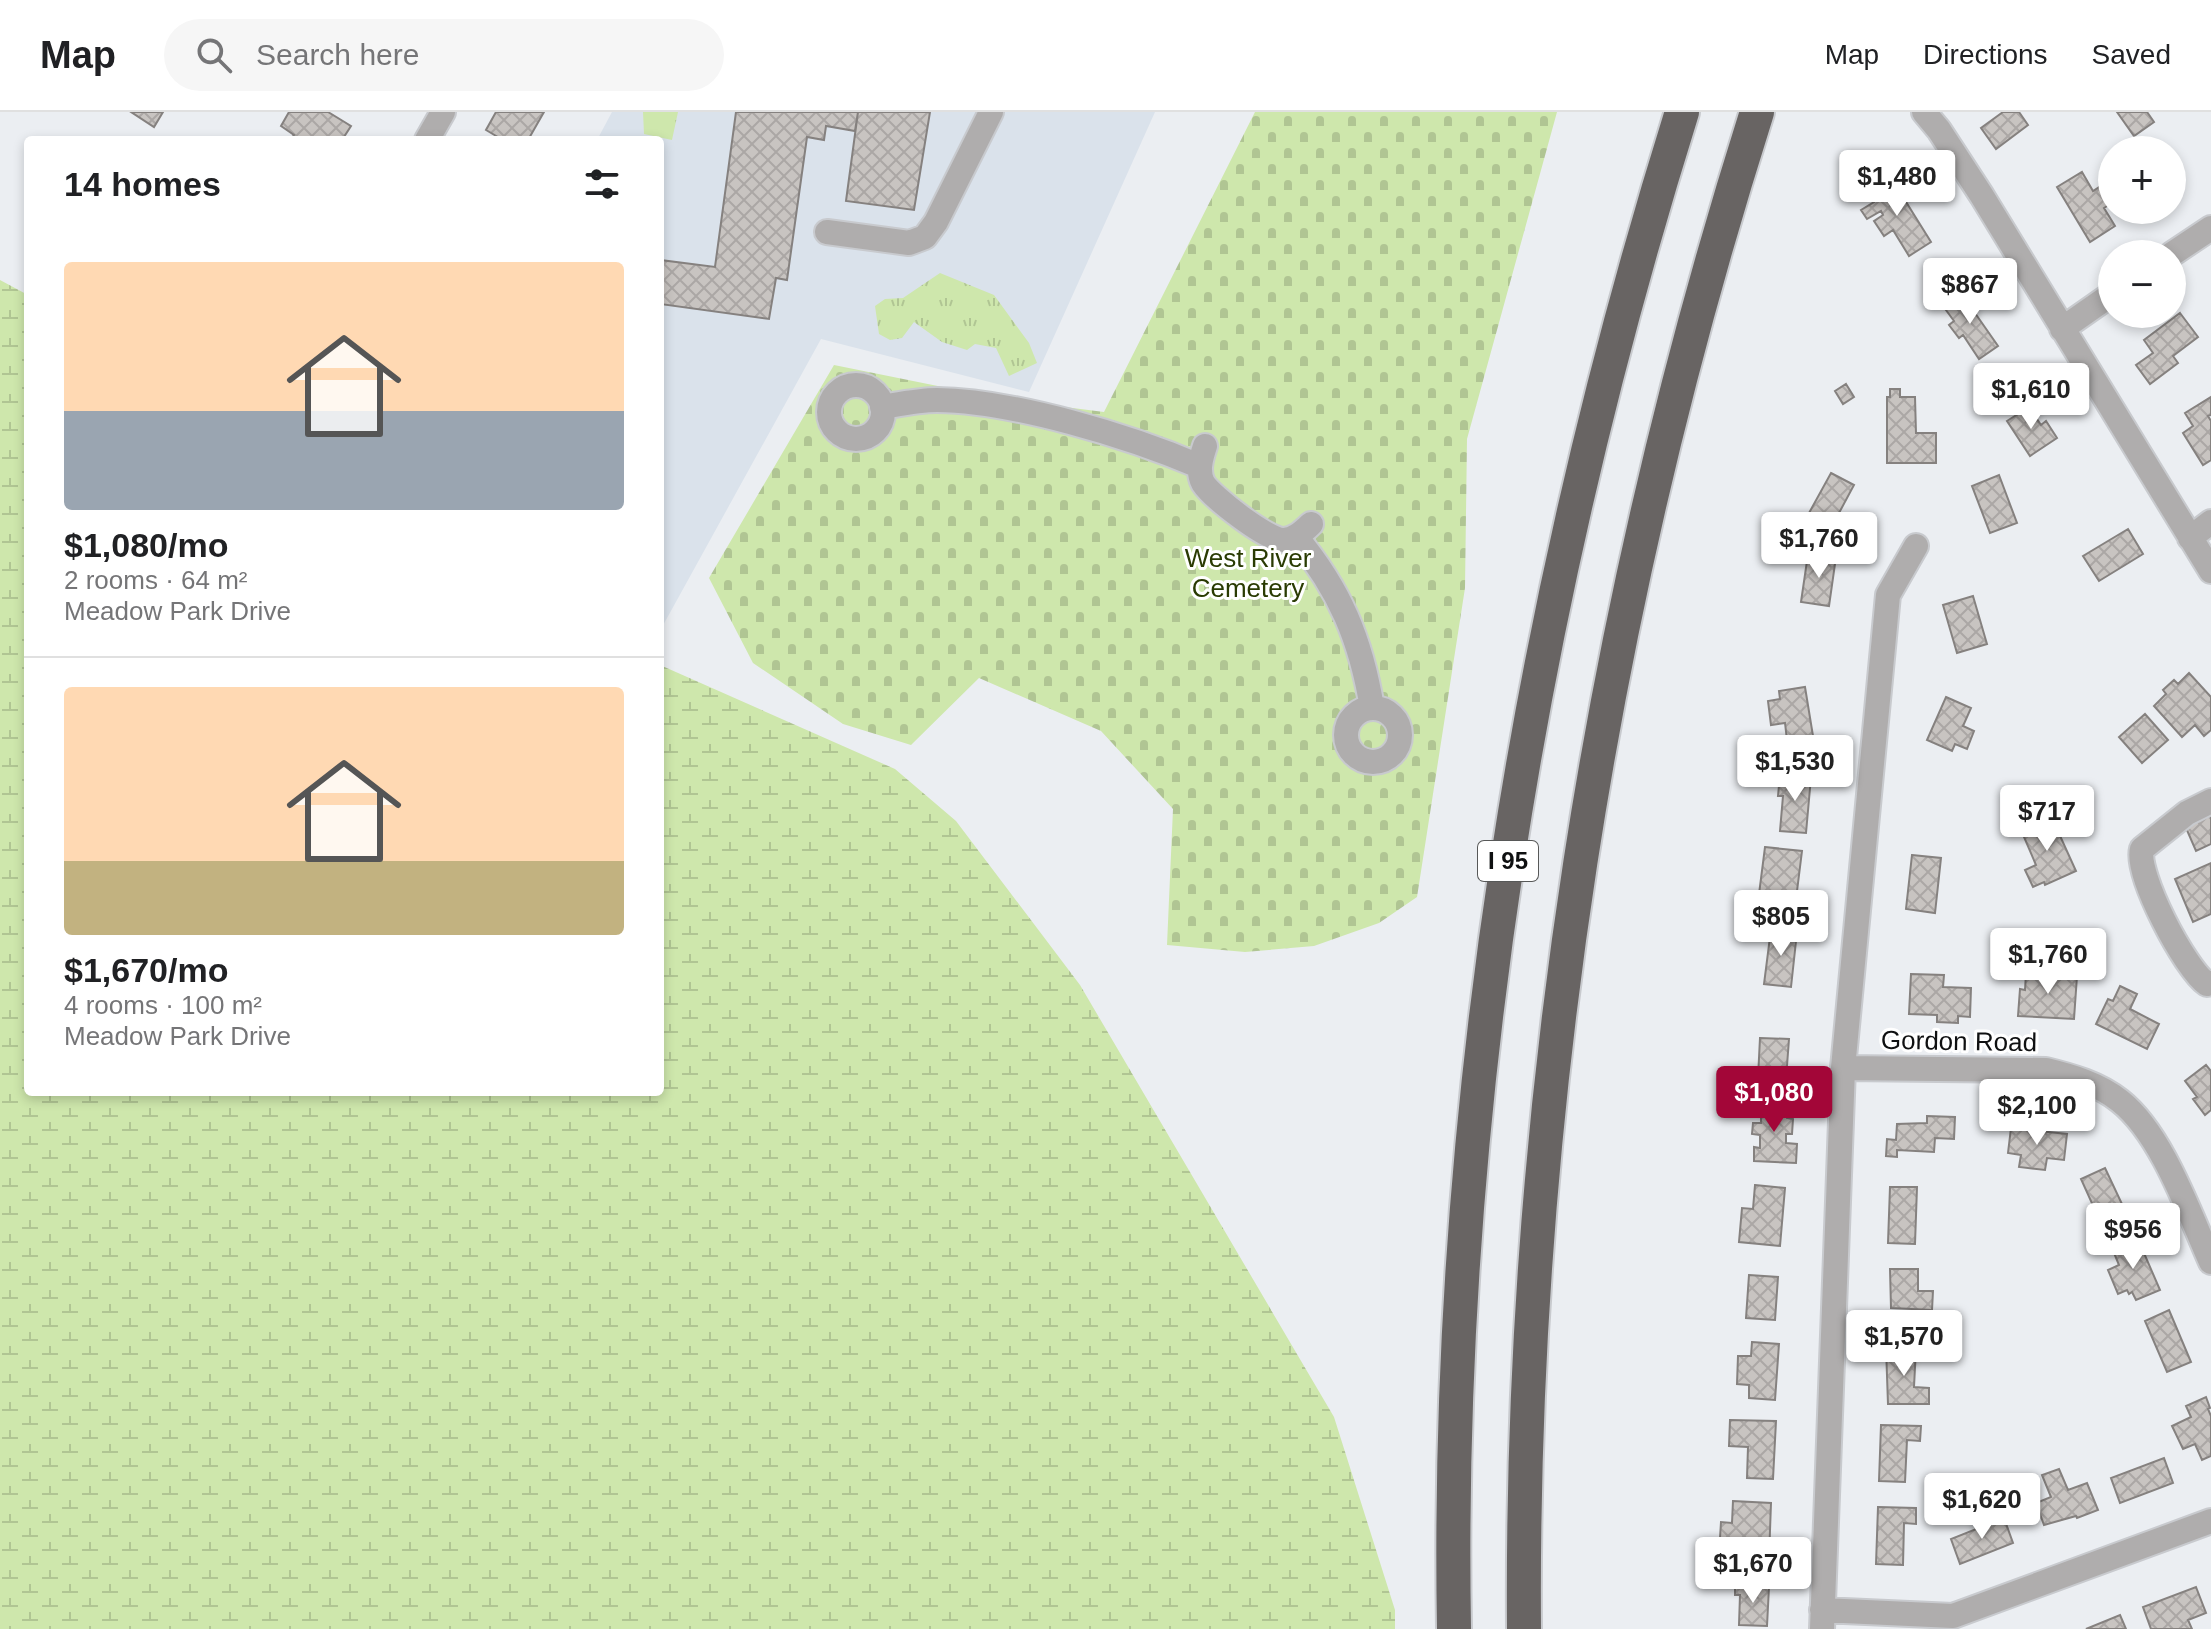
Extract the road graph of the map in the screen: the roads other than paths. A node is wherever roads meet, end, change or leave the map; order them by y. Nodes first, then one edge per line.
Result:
1 (443, 112) edge
2 (991, 112) edge
3 (1682, 112) edge
4 (1757, 112) edge
5 (1924, 112) edge
6 (429, 136) edge
7 (2211, 228) edge
8 (827, 232) dead end
9 (2186, 245) edge
10 (2098, 304) edge
11 (2062, 329) junction
12 (882, 407) dead end
13 (2211, 522) edge
14 (2190, 538) junction
15 (1916, 546) dead end
16 (2211, 571) edge
17 (1372, 708) dead end
18 (2211, 801) edge
19 (2211, 983) edge
20 (1843, 1068) junction
21 (2209, 1254) edge
22 (2211, 1521) edge
23 (1822, 1620) edge
24 (1454, 1629) edge
25 (1524, 1629) edge

1 - 6 street
2 - 8 street
3 - 24 highway, I 95
4 - 25 highway, I 95
5 - 11 street
7 - 9 street
10 - 11 street
11 - 14 street
12 - 17 street
13 - 14 street
14 - 16 street
15 - 20 street
18 - 19 street
20 - 21 street, Gordon Road
20 - 23 street
22 - 23 street

